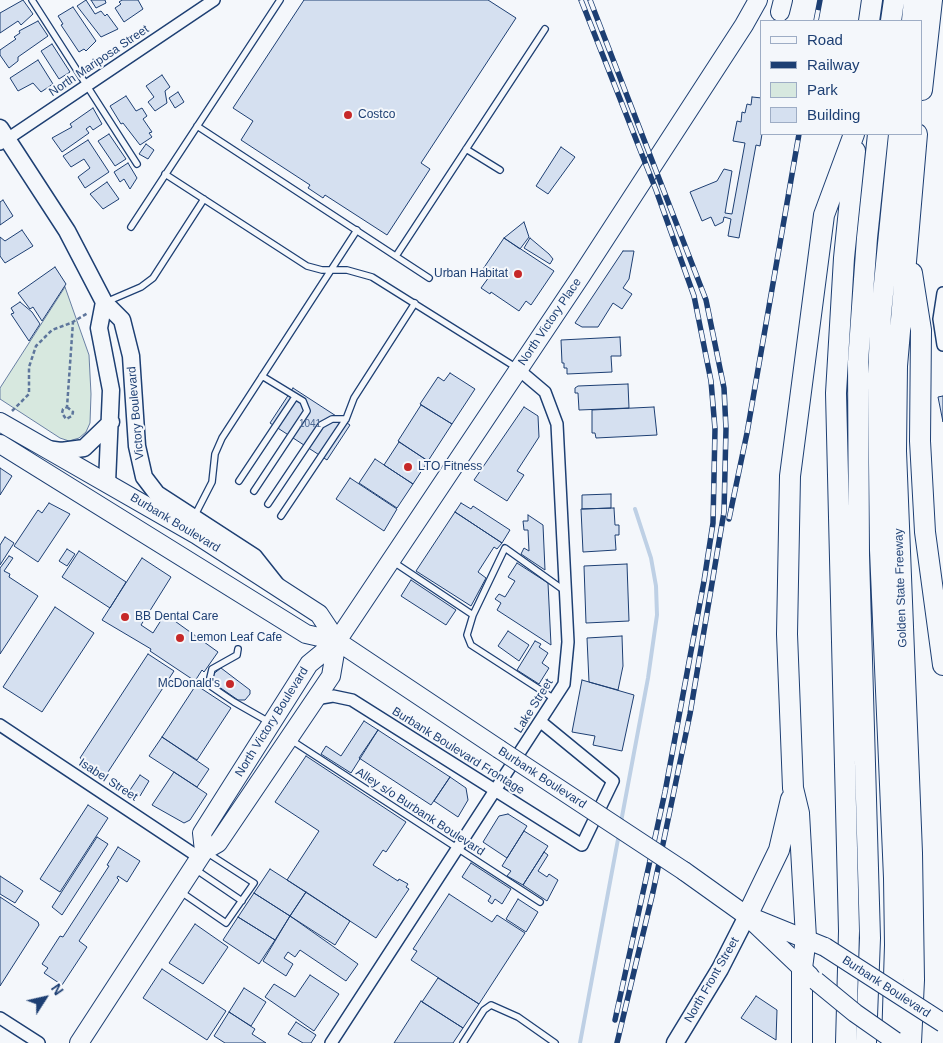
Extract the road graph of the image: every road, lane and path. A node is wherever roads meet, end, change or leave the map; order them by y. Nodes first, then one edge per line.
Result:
1 (32, 0) edge
2 (214, 0) edge
3 (280, 0) edge
4 (758, 0) edge
5 (872, 0) edge
6 (894, 0) edge
7 (914, 0) edge
8 (932, 0) edge
9 (869, 20) edge
10 (891, 20) edge
11 (912, 20) edge
12 (545, 29) dead end
13 (923, 81) edge
14 (87, 85) junction
15 (197, 126) junction
16 (855, 135) edge
17 (855, 135) edge
18 (878, 135) edge
19 (899, 135) edge
20 (917, 135) edge
21 (2, 137) edge
22 (466, 148) junction
23 (137, 164) dead end
24 (500, 170) dead end
25 (165, 174) junction
26 (204, 199) junction
27 (130, 227) dead end
28 (357, 230) junction
29 (906, 244) junction
30 (396, 256) junction
31 (332, 270) junction
32 (429, 278) dead end
33 (943, 293) edge
34 (104, 302) junction
35 (415, 303) junction
36 (73, 322) junction
37 (943, 345) edge
38 (519, 370) junction
39 (262, 376) junction
40 (295, 397) junction
41 (68, 407) junction
42 (5, 417) edge
43 (346, 419) junction
44 (111, 422) junction
45 (0, 444) edge
46 (48, 449) junction
47 (239, 481) dead end
48 (107, 483) junction
49 (254, 491) dead end
50 (268, 504) dead end
51 (106, 508) junction
52 (282, 516) dead end
53 (194, 517) junction
54 (390, 560) junction
55 (278, 587) junction
56 (566, 591) junction
57 (473, 615) junction
58 (337, 641) junction
59 (238, 649) dead end
60 (943, 665) edge
61 (315, 699) junction
62 (556, 700) junction
63 (541, 722) junction
64 (271, 723) junction
65 (0, 725) edge
66 (289, 738) junction
67 (793, 788) junction
68 (495, 790) junction
69 (458, 849) junction
70 (199, 859) junction
71 (179, 890) junction
72 (242, 901) junction
73 (540, 902) dead end
74 (747, 916) junction
75 (806, 938) junction
76 (802, 968) junction
77 (0, 1018) edge
78 (943, 1023) edge
79 (39, 1043) edge
80 (79, 1043) edge
81 (331, 1043) edge
82 (463, 1043) edge
83 (555, 1043) edge
84 (675, 1043) edge
85 (802, 1043) edge
86 (846, 1043) edge
87 (866, 1043) edge
88 (892, 1043) edge
89 (898, 1043) edge
90 (911, 1043) edge

1 - 14 lane
2 - 14 street, North Mariposa Street
3 - 15 lane
4 - 38 main road, North Victory Place
5 - 9 highway
6 - 10 highway
7 - 11 highway
8 - 13 highway
12 - 22 lane
14 - 21 street, North Mariposa Street
14 - 23 lane
15 - 25 lane
15 - 28 lane
16 - 67 highway
17 - 86 highway
18 - 87 highway
19 - 88 highway
20 - 29 highway, Golden State Freeway
21 - 34 main road, Victory Boulevard
22 - 24 lane
22 - 30 lane
25 - 26 lane
25 - 27 lane
26 - 31 lane
26 - 34 lane
28 - 30 lane
28 - 31 lane
29 - 60 highway
29 - 90 highway, Golden State Freeway
30 - 32 lane
31 - 35 lane
31 - 39 lane
33 - 37 street
34 - 36 path
34 - 44 main road, Victory Boulevard
34 - 53 main road, Victory Boulevard
35 - 38 lane
35 - 43 lane
36 - 41 path
36 - 42 path
38 - 54 main road, North Victory Place
38 - 56 street, Lake Street
39 - 40 lane
39 - 53 lane
40 - 47 lane
40 - 49 lane
41 - 41 path
42 - 46 main road, Burbank Boulevard
43 - 50 lane
43 - 52 lane
44 - 46 main road
44 - 48 main road, Victory Boulevard
45 - 51 main road, Burbank Boulevard
46 - 48 main road, Burbank Boulevard
48 - 51 main road, Victory Boulevard
48 - 55 main road, Burbank Boulevard
51 - 58 main road, Burbank Boulevard
53 - 55 main road, Victory Boulevard
54 - 57 lane
54 - 58 main road, North Victory Place
55 - 58 main road, Burbank Boulevard
56 - 57 lane
56 - 62 street, Lake Street
57 - 62 lane
58 - 61 main road, North Victory Boulevard
58 - 64 main road, North Victory Boulevard
58 - 74 main road, Burbank Boulevard, bridge
59 - 64 lane
61 - 66 main road, North Victory Boulevard
61 - 68 street, Burbank Boulevard Frontage
62 - 63 street, Lake Street
63 - 68 street, Lake Street
63 - 68 street, Burbank Boulevard Frontage
64 - 70 main road, North Victory Boulevard
65 - 70 street, Isabel Street
66 - 69 lane, Alley s/o Burbank Boulevard
66 - 70 main road, North Victory Boulevard
67 - 74 highway
67 - 75 highway
68 - 69 street, Lake Street
69 - 73 lane, Alley s/o Burbank Boulevard
69 - 81 street, Lake Street
70 - 71 main road, North Victory Boulevard
70 - 72 lane
70 - 72 lane
71 - 72 lane
71 - 80 main road, North Victory Boulevard
74 - 75 main road, Burbank Boulevard
74 - 76 main road, Burbank Boulevard
74 - 84 main road, North Front Street
75 - 76 highway
75 - 78 main road, Burbank Boulevard, bridge
76 - 85 highway
76 - 89 main road, Burbank Boulevard, bridge
77 - 79 street
82 - 83 lane

